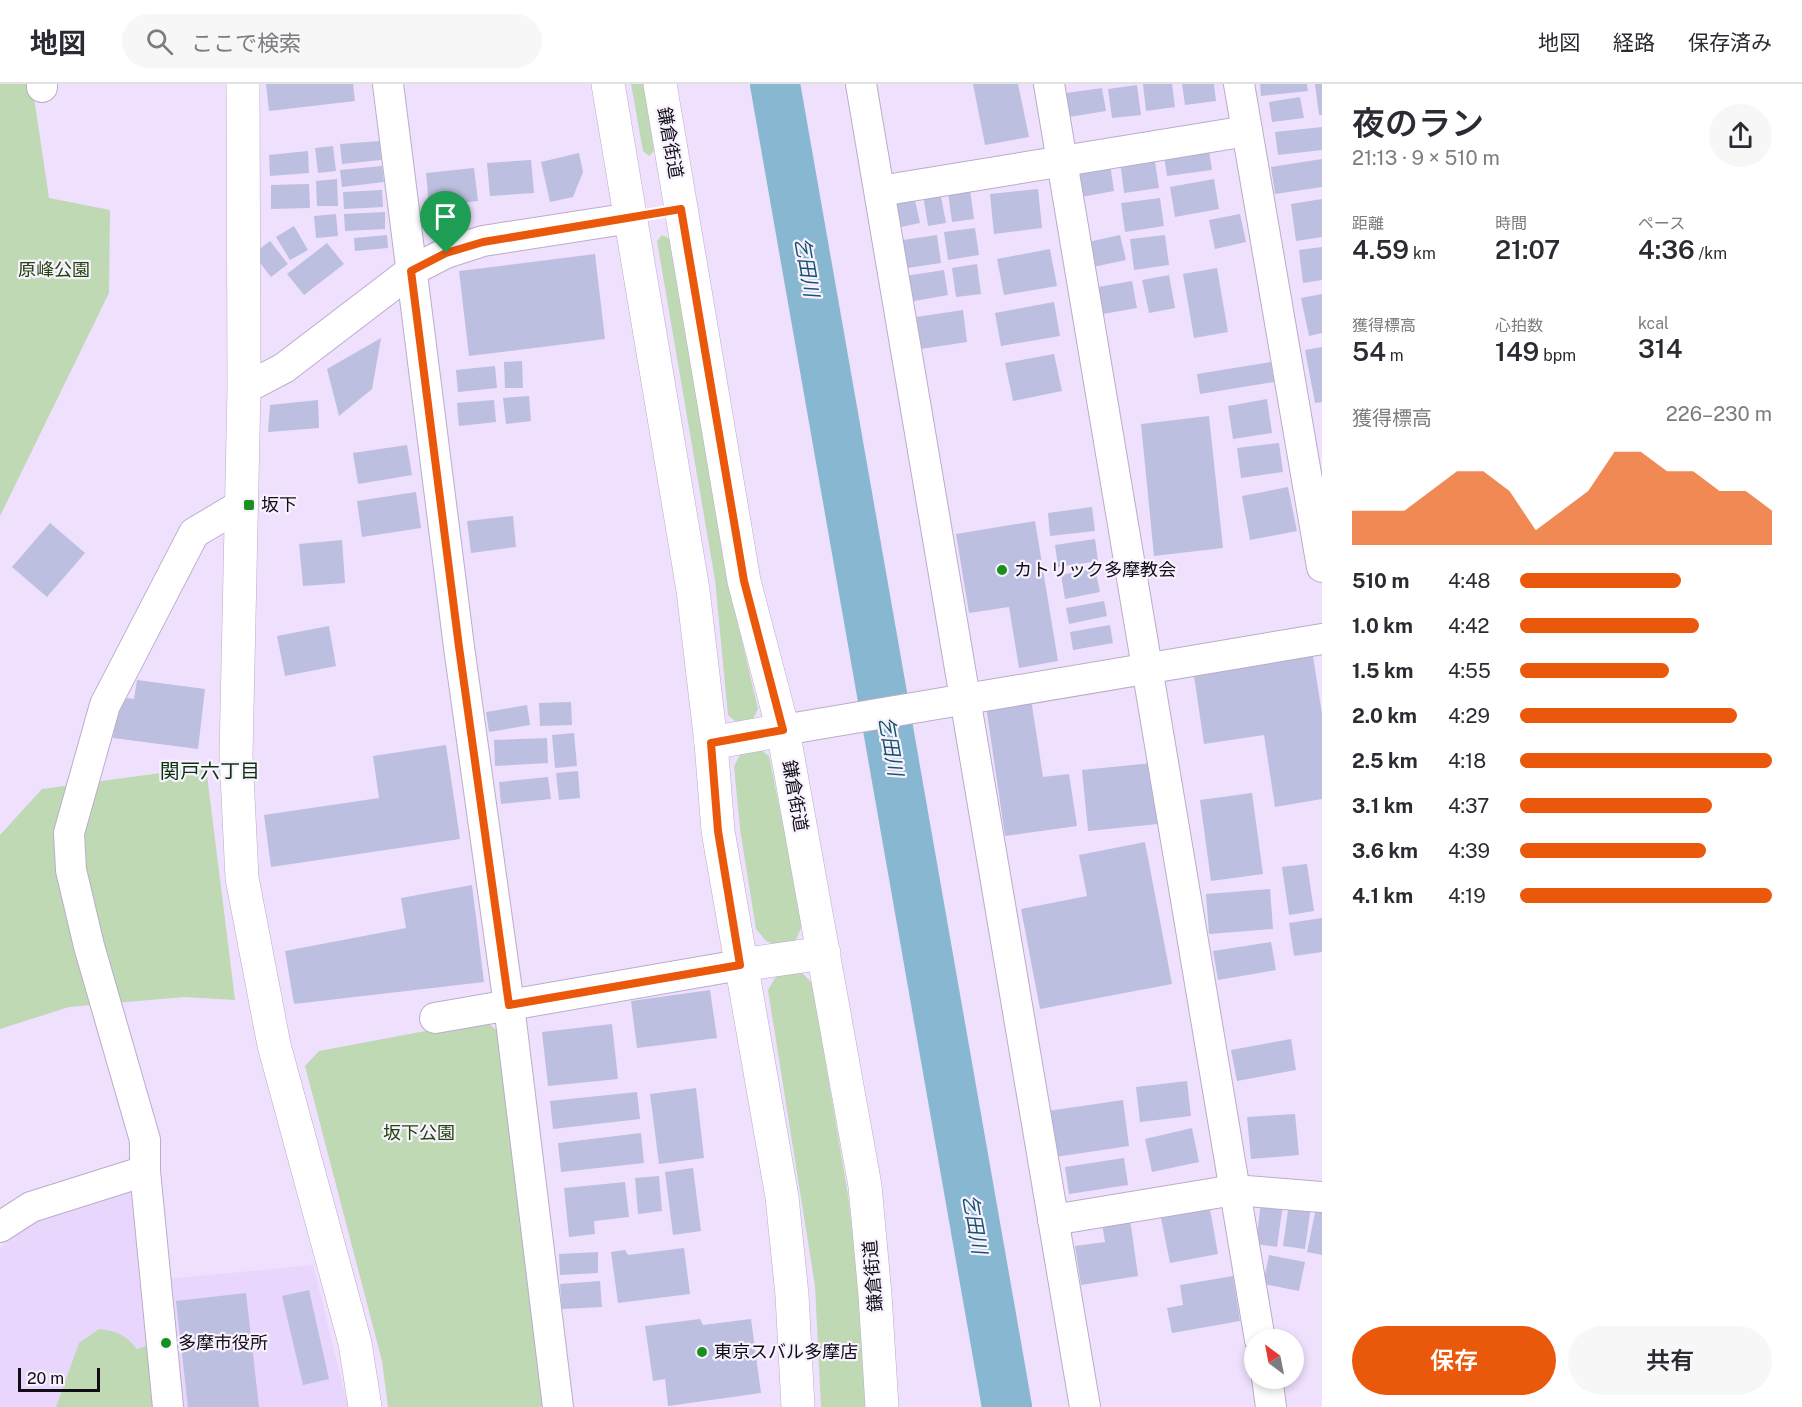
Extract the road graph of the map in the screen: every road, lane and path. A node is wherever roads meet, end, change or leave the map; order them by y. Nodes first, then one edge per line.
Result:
1 (243, 84) edge
2 (388, 84) edge
3 (608, 84) edge
4 (660, 84) edge
5 (861, 84) edge
6 (1049, 84) edge
7 (1239, 84) edge
8 (1247, 131) junction
9 (1062, 160) junction
10 (880, 191) junction
11 (681, 209) junction
12 (631, 218) junction
13 (411, 271) junction
14 (243, 389) junction
15 (241, 504) junction
16 (1322, 567) edge
17 (1322, 639) edge
18 (1147, 668) junction
19 (955, 701) junction
20 (783, 730) junction
21 (711, 743) junction
22 (824, 953) junction
23 (740, 965) junction
24 (509, 1005) junction
25 (435, 1018) dead end
26 (145, 1172) junction
27 (1234, 1190) junction
28 (1322, 1197) edge
29 (1053, 1220) junction
30 (0, 1227) edge
31 (1258, 1329) edge
32 (1269, 1389) edge
33 (168, 1407) edge
34 (365, 1407) edge
35 (558, 1407) edge
36 (798, 1407) edge
37 (882, 1407) edge
38 (1085, 1407) edge
39 (1271, 1407) edge

1 - 14 main road
2 - 13 street
3 - 12 main road
4 - 11 main road, 鎌倉街道
5 - 10 street
6 - 9 street
7 - 8 street
8 - 9 street
8 - 16 street
9 - 10 street
9 - 18 street
10 - 19 street
11 - 12 main road
11 - 20 main road, 鎌倉街道
12 - 13 street
12 - 21 main road
13 - 14 street
13 - 24 street
14 - 15 main road
15 - 26 street
15 - 34 main road
17 - 18 street
18 - 19 street
18 - 27 street
19 - 20 street
19 - 29 street
20 - 21 main road
20 - 22 main road, 鎌倉街道
21 - 23 main road
22 - 23 main road
22 - 37 main road, 鎌倉街道
23 - 24 street
23 - 36 main road
24 - 25 street
24 - 35 street
26 - 30 street
26 - 33 street
27 - 28 street
27 - 29 street
27 - 31 street
29 - 38 street
32 - 39 street

